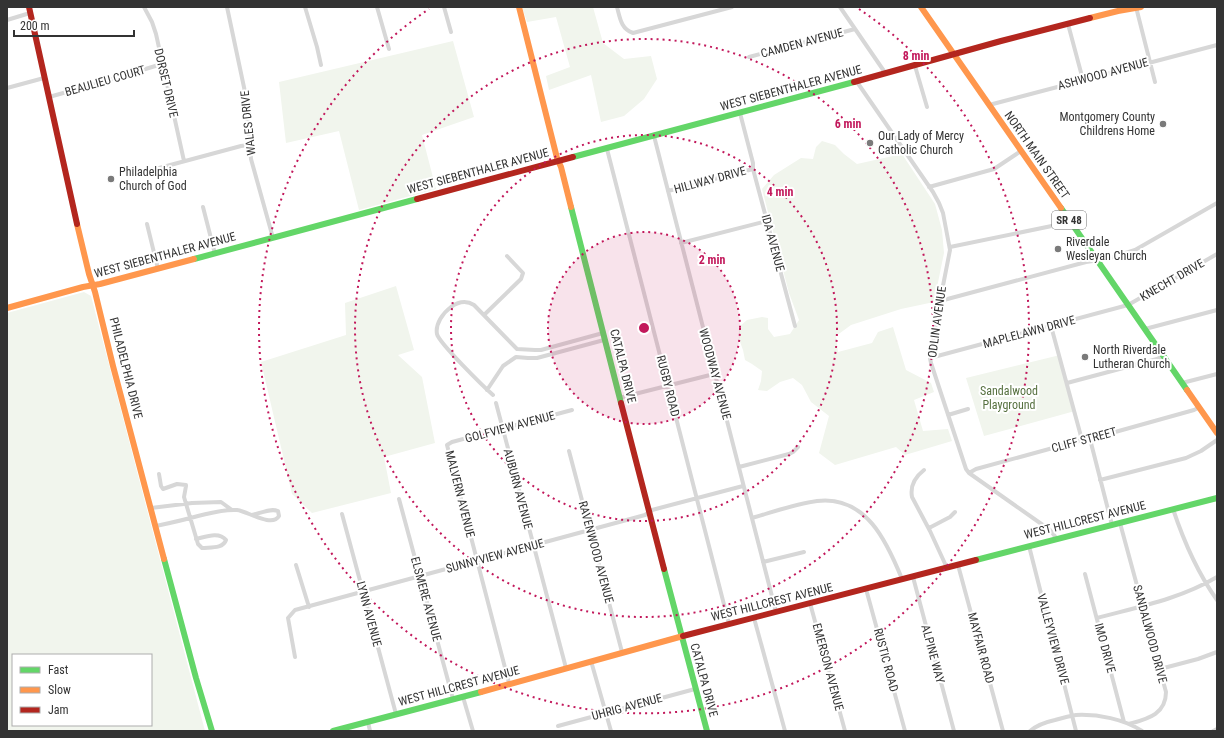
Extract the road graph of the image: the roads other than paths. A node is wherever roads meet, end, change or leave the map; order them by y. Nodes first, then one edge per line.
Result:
1 (144, 7) edge
2 (227, 7) edge
3 (305, 7) edge
4 (377, 7) edge
5 (444, 7) edge
6 (519, 7) edge
7 (617, 7) edge
8 (732, 7) edge
9 (840, 7) edge
10 (921, 7) edge
11 (1138, 7) edge
12 (30, 10) edge
13 (7, 20) edge
14 (1068, 24) junction
15 (855, 29) junction
16 (451, 32) dead end
17 (1217, 45) edge
18 (389, 49) dead end
19 (954, 55) junction
20 (749, 57) dead end
21 (1151, 62) junction
22 (162, 64) junction
23 (321, 65) dead end
24 (915, 66) junction
25 (886, 74) junction
26 (44, 78) junction
27 (1082, 80) junction
28 (857, 82) junction
29 (1155, 82) dead end
30 (7, 88) edge
31 (49, 97) junction
32 (989, 105) junction
33 (927, 107) dead end
34 (740, 113) junction
35 (654, 136) junction
36 (249, 145) junction
37 (607, 149) junction
38 (1021, 151) junction
39 (184, 161) junction
40 (558, 162) junction
41 (753, 169) junction
42 (148, 171) dead end
43 (929, 187) junction
44 (668, 191) junction
45 (1217, 203) edge
46 (203, 207) dead end
47 (767, 220) junction
48 (1071, 222) junction
49 (146, 224) dead end
50 (272, 238) junction
51 (681, 243) junction
52 (950, 247) junction
53 (215, 254) junction
54 (1217, 254) edge
55 (507, 256) dead end
56 (1098, 261) junction
57 (158, 269) junction
58 (93, 286) junction
59 (940, 302) junction
60 (1128, 305) junction
61 (7, 308) edge
62 (1217, 310) edge
63 (484, 315) junction
64 (795, 326) dead end
65 (1051, 326) junction
66 (1145, 329) junction
67 (603, 333) junction
68 (604, 340) junction
69 (517, 349) junction
70 (516, 356) junction
71 (1163, 356) junction
72 (930, 358) junction
73 (714, 374) junction
74 (1217, 374) edge
75 (1067, 383) junction
76 (1182, 383) junction
77 (668, 386) junction
78 (488, 390) junction
79 (493, 396) dead end
80 (619, 398) junction
81 (496, 403) dead end
82 (1198, 408) junction
83 (968, 409) dead end
84 (572, 410) dead end
85 (948, 415) junction
86 (503, 429) junction
87 (1217, 433) edge
88 (1090, 439) junction
89 (1082, 440) junction
90 (1217, 440) edge
91 (448, 445) joint
92 (798, 447) dead end
93 (569, 451) dead end
94 (739, 467) junction
95 (924, 470) dead end
96 (969, 473) junction
97 (159, 474) dead end
98 (1100, 480) junction
99 (743, 486) junction
100 (697, 498) junction
101 (1217, 498) edge
102 (399, 499) dead end
103 (186, 503) junction
104 (151, 508) junction
105 (1173, 509) junction
106 (232, 510) junction
107 (649, 512) junction
108 (955, 512) dead end
109 (342, 514) dead end
110 (252, 515) junction
111 (190, 518) junction
112 (752, 518) junction
113 (1120, 523) junction
114 (1112, 525) junction
115 (156, 526) junction
116 (929, 528) junction
117 (590, 530) junction
118 (196, 539) junction
119 (1057, 539) junction
120 (533, 545) junction
121 (1029, 546) junction
122 (804, 552) dead end
123 (477, 561) junction
124 (763, 562) junction
125 (296, 565) dead end
126 (958, 565) junction
127 (947, 568) junction
128 (1085, 574) dead end
129 (420, 576) junction
130 (912, 577) junction
131 (1217, 577) edge
132 (902, 580) junction
133 (1206, 584) junction
134 (866, 588) junction
135 (363, 592) junction
136 (1217, 600) edge
137 (810, 603) junction
138 (1143, 605) junction
139 (309, 607) junction
140 (776, 612) junction
141 (754, 618) junction
142 (1097, 618) junction
143 (729, 624) junction
144 (681, 636) junction
145 (622, 652) junction
146 (1217, 652) edge
147 (295, 658) dead end
148 (591, 661) junction
149 (566, 668) junction
150 (1160, 669) junction
151 (509, 683) junction
152 (695, 689) junction
153 (463, 696) junction
154 (453, 699) junction
155 (606, 713) junction
156 (396, 714) junction
157 (1073, 716) junction
158 (368, 722) junction
159 (1126, 723) junction
160 (558, 726) dead end
161 (1217, 729) edge
162 (212, 731) edge
163 (333, 731) edge
164 (370, 731) edge
165 (473, 731) edge
166 (611, 731) edge
167 (707, 731) edge
168 (785, 731) edge
169 (845, 731) edge
170 (905, 731) edge
171 (954, 731) edge
172 (1003, 731) edge
173 (1030, 731) edge
174 (1076, 731) edge
175 (1142, 731) edge
176 (1213, 731) edge

1 - 22 street, DORSET DRIVE
2 - 36 street, WALES DRIVE
3 - 23 street
4 - 18 street
5 - 16 street
6 - 40 main road, CATALPA DRIVE
7 - 8 street
9 - 15 street
10 - 19 main road, NORTH MAIN STREET / SR 48
11 - 14 main road, WEST SIEBENTHALER AVENUE
11 - 21 street
12 - 13 street
12 - 26 main road, PHILADELPHIA DRIVE
14 - 19 main road, WEST SIEBENTHALER AVENUE
14 - 27 street
15 - 20 street, CAMDEN AVENUE
15 - 25 street
17 - 21 street, ASHWOOD AVENUE
19 - 24 main road, WEST SIEBENTHALER AVENUE
19 - 32 main road, NORTH MAIN STREET / SR 48
21 - 27 street, ASHWOOD AVENUE
21 - 29 street
22 - 31 street, BEAULIEU COURT
22 - 39 street, DORSET DRIVE
24 - 25 main road, WEST SIEBENTHALER AVENUE
24 - 33 street
25 - 28 main road, WEST SIEBENTHALER AVENUE
26 - 30 street
26 - 31 main road, PHILADELPHIA DRIVE
27 - 32 street, ASHWOOD AVENUE
28 - 34 main road, WEST SIEBENTHALER AVENUE
28 - 43 street, ODLIN AVENUE
31 - 58 main road, PHILADELPHIA DRIVE
32 - 38 main road, NORTH MAIN STREET / SR 48
34 - 35 main road, WEST SIEBENTHALER AVENUE
34 - 41 street, IDA AVENUE
35 - 37 main road, WEST SIEBENTHALER AVENUE
35 - 44 street, WOODWAY AVENUE
36 - 39 street
36 - 50 street, WALES DRIVE
37 - 40 main road, WEST SIEBENTHALER AVENUE
37 - 77 street, RUGBY ROAD
38 - 43 street
38 - 48 main road, NORTH MAIN STREET / SR 48
39 - 42 street
40 - 50 main road, WEST SIEBENTHALER AVENUE
40 - 67 main road, CATALPA DRIVE
41 - 44 street, HILLWAY DRIVE
41 - 47 street, IDA AVENUE
43 - 52 street, ODLIN AVENUE
44 - 51 street, WOODWAY AVENUE
45 - 56 street
46 - 53 street
47 - 51 street
47 - 64 street, IDA AVENUE
48 - 52 street
48 - 56 main road, NORTH MAIN STREET / SR 48
49 - 57 street
50 - 53 main road, WEST SIEBENTHALER AVENUE
51 - 73 street, WOODWAY AVENUE
52 - 59 street, ODLIN AVENUE
53 - 57 main road, WEST SIEBENTHALER AVENUE
54 - 60 street, KNECHT DRIVE
55 - 63 street
56 - 59 street
56 - 60 main road, NORTH MAIN STREET / SR 48
57 - 58 main road, WEST SIEBENTHALER AVENUE
58 - 61 main road, WEST SIEBENTHALER AVENUE
58 - 104 main road, PHILADELPHIA DRIVE
59 - 72 street, ODLIN AVENUE
60 - 65 street, MAPLELAWN DRIVE
60 - 66 main road, NORTH MAIN STREET / SR 48
62 - 66 street
63 - 69 street
63 - 78 street
65 - 72 street, MAPLELAWN DRIVE
65 - 75 street
66 - 71 main road, NORTH MAIN STREET / SR 48
67 - 68 main road, CATALPA DRIVE
67 - 69 street
68 - 70 street
68 - 80 main road, CATALPA DRIVE
69 - 70 street
70 - 78 street
71 - 75 street
71 - 76 main road, NORTH MAIN STREET / SR 48
72 - 85 street, ODLIN AVENUE
73 - 77 street
73 - 94 street, WOODWAY AVENUE
74 - 76 street
75 - 89 street
76 - 82 main road, NORTH MAIN STREET / SR 48
77 - 80 street
77 - 100 street, RUGBY ROAD
78 - 79 street
80 - 107 main road, CATALPA DRIVE
81 - 86 street, AUBURN AVENUE
82 - 87 main road, NORTH MAIN STREET / SR 48
82 - 88 street, CLIFF STREET
83 - 85 street
84 - 86 street, GOLFVIEW AVENUE
85 - 96 street, ODLIN AVENUE
86 - 91 street, GOLFVIEW AVENUE
86 - 120 street, AUBURN AVENUE
88 - 89 street, CLIFF STREET
88 - 98 street
89 - 96 street, CLIFF STREET
90 - 98 street
91 - 123 street, MALVERN AVENUE
92 - 94 street
93 - 117 street, RAVENWOOD AVENUE
94 - 99 street, WOODWAY AVENUE
95 - 116 street
96 - 119 street
97 - 103 street
98 - 114 street
99 - 100 street, SUNNYVIEW AVENUE
99 - 112 street, WOODWAY AVENUE
100 - 107 street, SUNNYVIEW AVENUE
100 - 143 street, RUGBY ROAD
101 - 105 main road, WEST HILLCREST AVENUE
102 - 129 street, ELSMERE AVENUE
103 - 104 street
103 - 106 street
103 - 111 street
104 - 115 main road, PHILADELPHIA DRIVE
105 - 113 main road, WEST HILLCREST AVENUE
105 - 133 street
106 - 110 street
106 - 111 street
107 - 117 street, SUNNYVIEW AVENUE
107 - 144 main road, CATALPA DRIVE
108 - 116 street
109 - 135 street, LYNN AVENUE
110 - 110 street
111 - 115 street
111 - 118 street
112 - 124 street, WOODWAY AVENUE
112 - 132 street
113 - 114 main road, WEST HILLCREST AVENUE
113 - 138 street, SANDALWOOD DRIVE
114 - 119 main road, WEST HILLCREST AVENUE
115 - 162 main road, PHILADELPHIA DRIVE
116 - 127 street
117 - 120 street, SUNNYVIEW AVENUE
117 - 145 street, RAVENWOOD AVENUE
118 - 118 street
119 - 121 main road, WEST HILLCREST AVENUE
120 - 123 street, SUNNYVIEW AVENUE
120 - 149 street, AUBURN AVENUE
121 - 126 main road, WEST HILLCREST AVENUE
121 - 157 street, VALLEYVIEW DRIVE
122 - 124 street
123 - 129 street, SUNNYVIEW AVENUE
123 - 151 street, MALVERN AVENUE
124 - 140 street, WOODWAY AVENUE
125 - 139 street
126 - 127 main road, WEST HILLCREST AVENUE
126 - 172 street, MAYFAIR ROAD
127 - 130 main road, WEST HILLCREST AVENUE
128 - 142 street, IMO DRIVE
129 - 135 street, SUNNYVIEW AVENUE
129 - 154 street, ELSMERE AVENUE
130 - 132 main road, WEST HILLCREST AVENUE
130 - 171 street, ALPINE WAY
131 - 133 street
132 - 134 main road, WEST HILLCREST AVENUE
133 - 136 street
133 - 138 street
134 - 137 main road, WEST HILLCREST AVENUE
134 - 170 street, RUSTIC ROAD
135 - 139 street, SUNNYVIEW AVENUE
135 - 156 street, LYNN AVENUE
137 - 140 main road, WEST HILLCREST AVENUE
137 - 169 street, EMERSON AVENUE
138 - 142 street
138 - 150 street, SANDALWOOD DRIVE
139 - 147 street, SUNNYVIEW AVENUE
140 - 141 main road, WEST HILLCREST AVENUE
141 - 143 main road, WEST HILLCREST AVENUE
141 - 168 street
142 - 159 street, IMO DRIVE
143 - 144 main road, WEST HILLCREST AVENUE
144 - 145 main road, WEST HILLCREST AVENUE
144 - 152 main road, CATALPA DRIVE
145 - 148 main road, WEST HILLCREST AVENUE
146 - 150 street
148 - 149 main road, WEST HILLCREST AVENUE
148 - 155 street
149 - 151 main road, WEST HILLCREST AVENUE
150 - 159 street, SANDALWOOD DRIVE
151 - 153 main road, WEST HILLCREST AVENUE
152 - 155 street, UHRIG AVENUE
152 - 167 main road, CATALPA DRIVE
153 - 154 main road, WEST HILLCREST AVENUE
153 - 165 street
154 - 156 main road, WEST HILLCREST AVENUE
155 - 160 street, UHRIG AVENUE
155 - 166 street
156 - 158 main road, WEST HILLCREST AVENUE
157 - 159 street
157 - 173 street
157 - 174 street, VALLEYVIEW DRIVE
158 - 163 main road, WEST HILLCREST AVENUE
158 - 164 street
159 - 175 street
161 - 176 street

